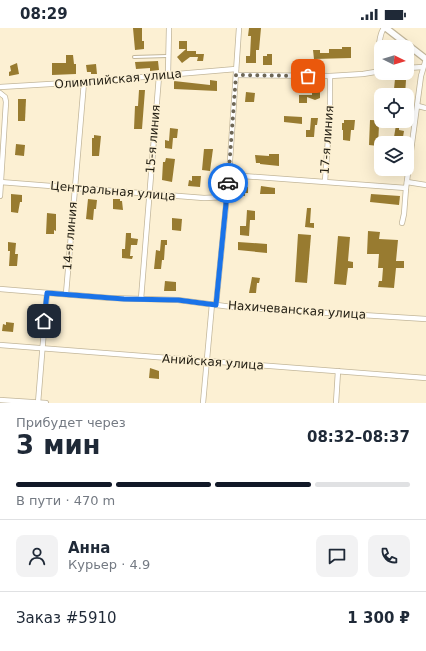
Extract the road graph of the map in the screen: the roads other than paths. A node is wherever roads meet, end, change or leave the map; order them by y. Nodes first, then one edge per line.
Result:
1 (169, 28) edge
2 (239, 28) edge
3 (384, 28) edge
4 (380, 40) edge
5 (169, 56) junction
6 (134, 57) dead end
7 (426, 59) edge
8 (423, 67) junction
9 (414, 68) edge
10 (236, 69) junction
11 (374, 72) edge
12 (168, 74) junction
13 (236, 75) junction
14 (158, 76) junction
15 (330, 76) junction
16 (84, 82) junction
17 (0, 87) edge
18 (0, 93) edge
19 (418, 106) junction
20 (426, 108) edge
21 (229, 175) junction
22 (325, 181) junction
23 (1, 182) edge
24 (407, 182) junction
25 (426, 185) edge
26 (74, 187) junction
27 (406, 188) junction
28 (148, 193) junction
29 (0, 196) edge
30 (226, 197) junction
31 (402, 224) dead end
32 (0, 289) edge
33 (47, 293) junction
34 (66, 294) junction
35 (141, 299) junction
36 (214, 304) junction
37 (426, 319) edge
38 (0, 345) edge
39 (42, 348) junction
40 (206, 362) junction
41 (338, 371) junction
42 (426, 378) edge
43 (0, 400) edge
44 (38, 403) edge
45 (46, 403) edge
46 (203, 403) edge
47 (336, 403) edge

1 - 5 street
2 - 10 street
3 - 4 street
3 - 7 street
5 - 6 lane
5 - 12 street
7 - 8 street
8 - 9 street
8 - 19 street
10 - 12 street, Олимпийская улица
10 - 13 street
11 - 15 street
12 - 14 street, Олимпийская улица
13 - 15 street
13 - 21 street
14 - 16 street, Олимпийская улица
14 - 28 street, 15-я линия
15 - 22 street, 17-я линия
16 - 17 street, Олимпийская улица
16 - 26 street, 14-я линия
18 - 23 street
19 - 20 street
19 - 24 street
21 - 22 street
21 - 30 street
22 - 27 street
23 - 26 street, Центральная улица
23 - 29 street
24 - 25 street
24 - 27 street
26 - 28 street, Центральная улица
26 - 34 street, 14-я линия
27 - 31 street
28 - 30 street, Центральная улица
28 - 35 street, 15-я линия
30 - 36 street
32 - 33 street, Нахичеванская улица
33 - 34 street, Нахичеванская улица
33 - 39 street
34 - 35 street, Нахичеванская улица
35 - 36 street, Нахичеванская улица
36 - 37 street, Нахичеванская улица
36 - 40 street
38 - 39 street, Анийская улица
39 - 40 street, Анийская улица
39 - 44 street
40 - 41 street, Анийская улица
40 - 46 street
41 - 42 street, Анийская улица
41 - 47 street
43 - 44 street
44 - 45 street

